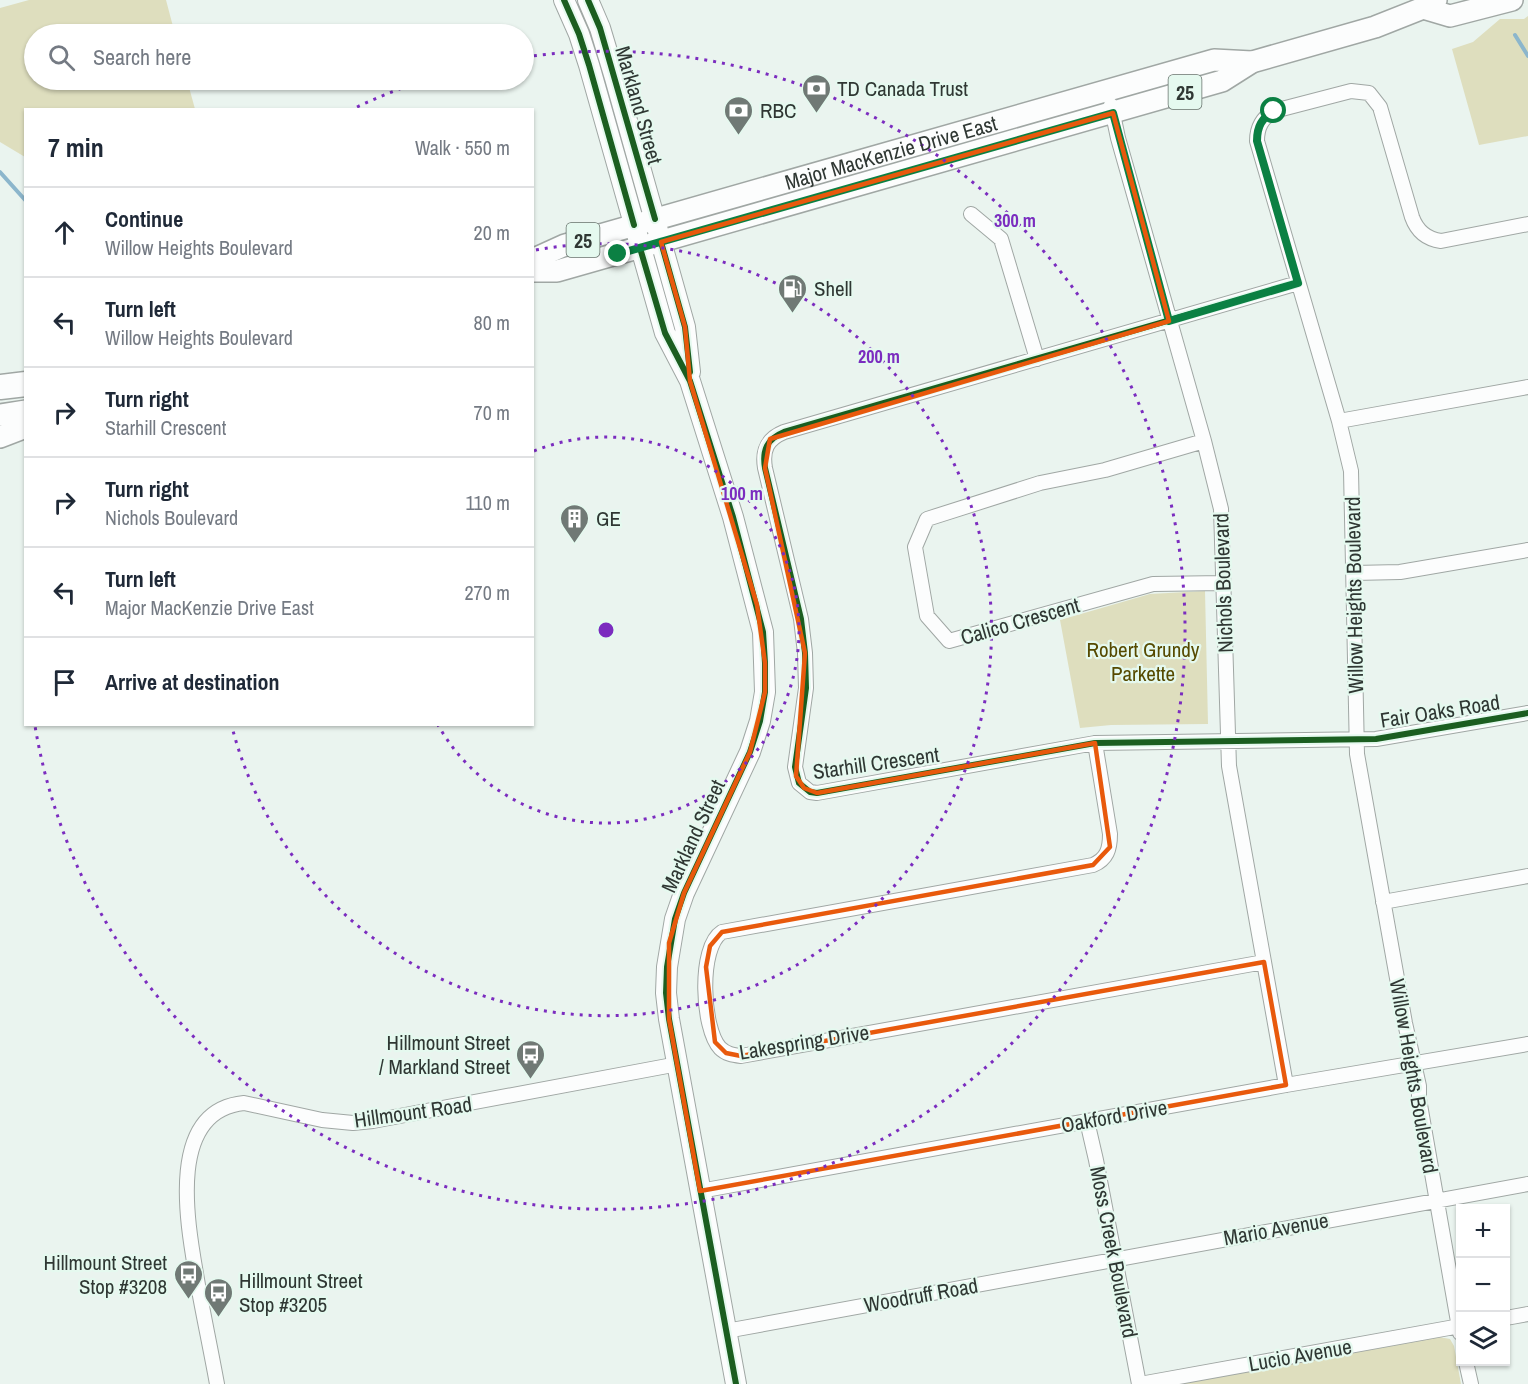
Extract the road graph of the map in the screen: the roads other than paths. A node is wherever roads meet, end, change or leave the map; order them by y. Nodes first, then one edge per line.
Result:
1 (564, 0) edge
2 (588, 0) edge
3 (1512, 0) edge
4 (1429, 4) edge
5 (1252, 62) junction
6 (1108, 90) junction
7 (1113, 113) junction
8 (971, 214) dead end
9 (655, 219) junction
10 (1528, 224) edge
11 (634, 225) junction
12 (661, 242) junction
13 (640, 248) junction
14 (534, 259) edge
15 (534, 271) edge
16 (1298, 283) junction
17 (1169, 321) junction
18 (1037, 359) junction
19 (690, 381) junction
20 (24, 384) edge
21 (0, 387) edge
22 (1528, 387) edge
23 (24, 411) edge
24 (0, 415) edge
25 (1339, 422) junction
26 (24, 428) edge
27 (0, 437) edge
28 (1204, 441) junction
29 (1528, 550) edge
30 (1354, 573) junction
31 (1224, 583) junction
32 (1528, 714) edge
33 (1356, 739) junction
34 (1227, 741) junction
35 (1095, 743) junction
36 (1528, 876) edge
37 (1383, 902) junction
38 (1264, 962) junction
39 (1528, 1044) edge
40 (1414, 1063) junction
41 (678, 1064) junction
42 (1286, 1085) junction
43 (1087, 1121) junction
44 (1528, 1184) edge
45 (700, 1191) junction
46 (1436, 1200) junction
47 (1115, 1259) junction
48 (1457, 1312) edge
49 (1528, 1314) edge
50 (1510, 1317) edge
51 (1456, 1329) edge
52 (726, 1331) junction
53 (1467, 1366) edge
54 (217, 1384) edge
55 (736, 1384) edge
56 (1140, 1384) edge
57 (1471, 1384) edge

1 - 11 street, Markland Street
2 - 9 street, Markland Street
3 - 4 main road, Major MacKenzie Drive East / 25
4 - 5 main road, Major MacKenzie Drive East / 25
5 - 6 main road, Major MacKenzie Drive East / 25
5 - 7 main road, Major MacKenzie Drive East / 25
6 - 7 street, Nichols Boulevard
6 - 9 main road, Major MacKenzie Drive East / 25
7 - 12 main road, Major MacKenzie Drive East / 25
7 - 17 street, Nichols Boulevard
8 - 18 street
9 - 11 main road, Major MacKenzie Drive East / 25
9 - 12 street, Markland Street
10 - 16 street, Willow Heights Boulevard
11 - 13 street, Markland Street
11 - 14 main road, Major MacKenzie Drive East / 25
12 - 13 main road, Major MacKenzie Drive East / 25
12 - 19 street, Markland Street
13 - 15 main road, Major MacKenzie Drive East / 25
13 - 19 street, Markland Street
16 - 17 street, Starhill Crescent
16 - 25 street, Willow Heights Boulevard
17 - 18 street, Starhill Crescent
17 - 28 street, Nichols Boulevard
18 - 35 street, Starhill Crescent
19 - 41 street, Markland Street
20 - 21 highway
22 - 25 street
23 - 24 main road
25 - 30 street, Willow Heights Boulevard
26 - 27 main road
28 - 31 street, Nichols Boulevard
28 - 31 street, Calico Crescent
29 - 30 street
30 - 33 street, Willow Heights Boulevard
31 - 34 street, Nichols Boulevard
32 - 33 street, Fair Oaks Road
33 - 34 street, Starhill Crescent
33 - 37 street, Willow Heights Boulevard
34 - 35 street, Starhill Crescent
34 - 38 street, Nichols Boulevard
35 - 38 street, Lakespring Drive
36 - 37 street
37 - 40 street, Willow Heights Boulevard
38 - 42 street, Nichols Boulevard
39 - 40 street, Oakford Drive
40 - 42 street, Oakford Drive
40 - 46 street, Willow Heights Boulevard
41 - 45 street, Markland Street
41 - 54 street, Hillmount Road
42 - 43 street, Oakford Drive
43 - 45 street, Oakford Drive
43 - 47 street, Moss Creek Boulevard
44 - 46 street, Mario Avenue
45 - 52 street, Markland Street
46 - 47 street, Mario Avenue
46 - 48 street, Willow Heights Boulevard
47 - 52 street, Woodruff Road
47 - 56 street, Moss Creek Boulevard
49 - 50 street
51 - 56 street, Lucio Avenue
52 - 55 street, Markland Street
53 - 57 street

